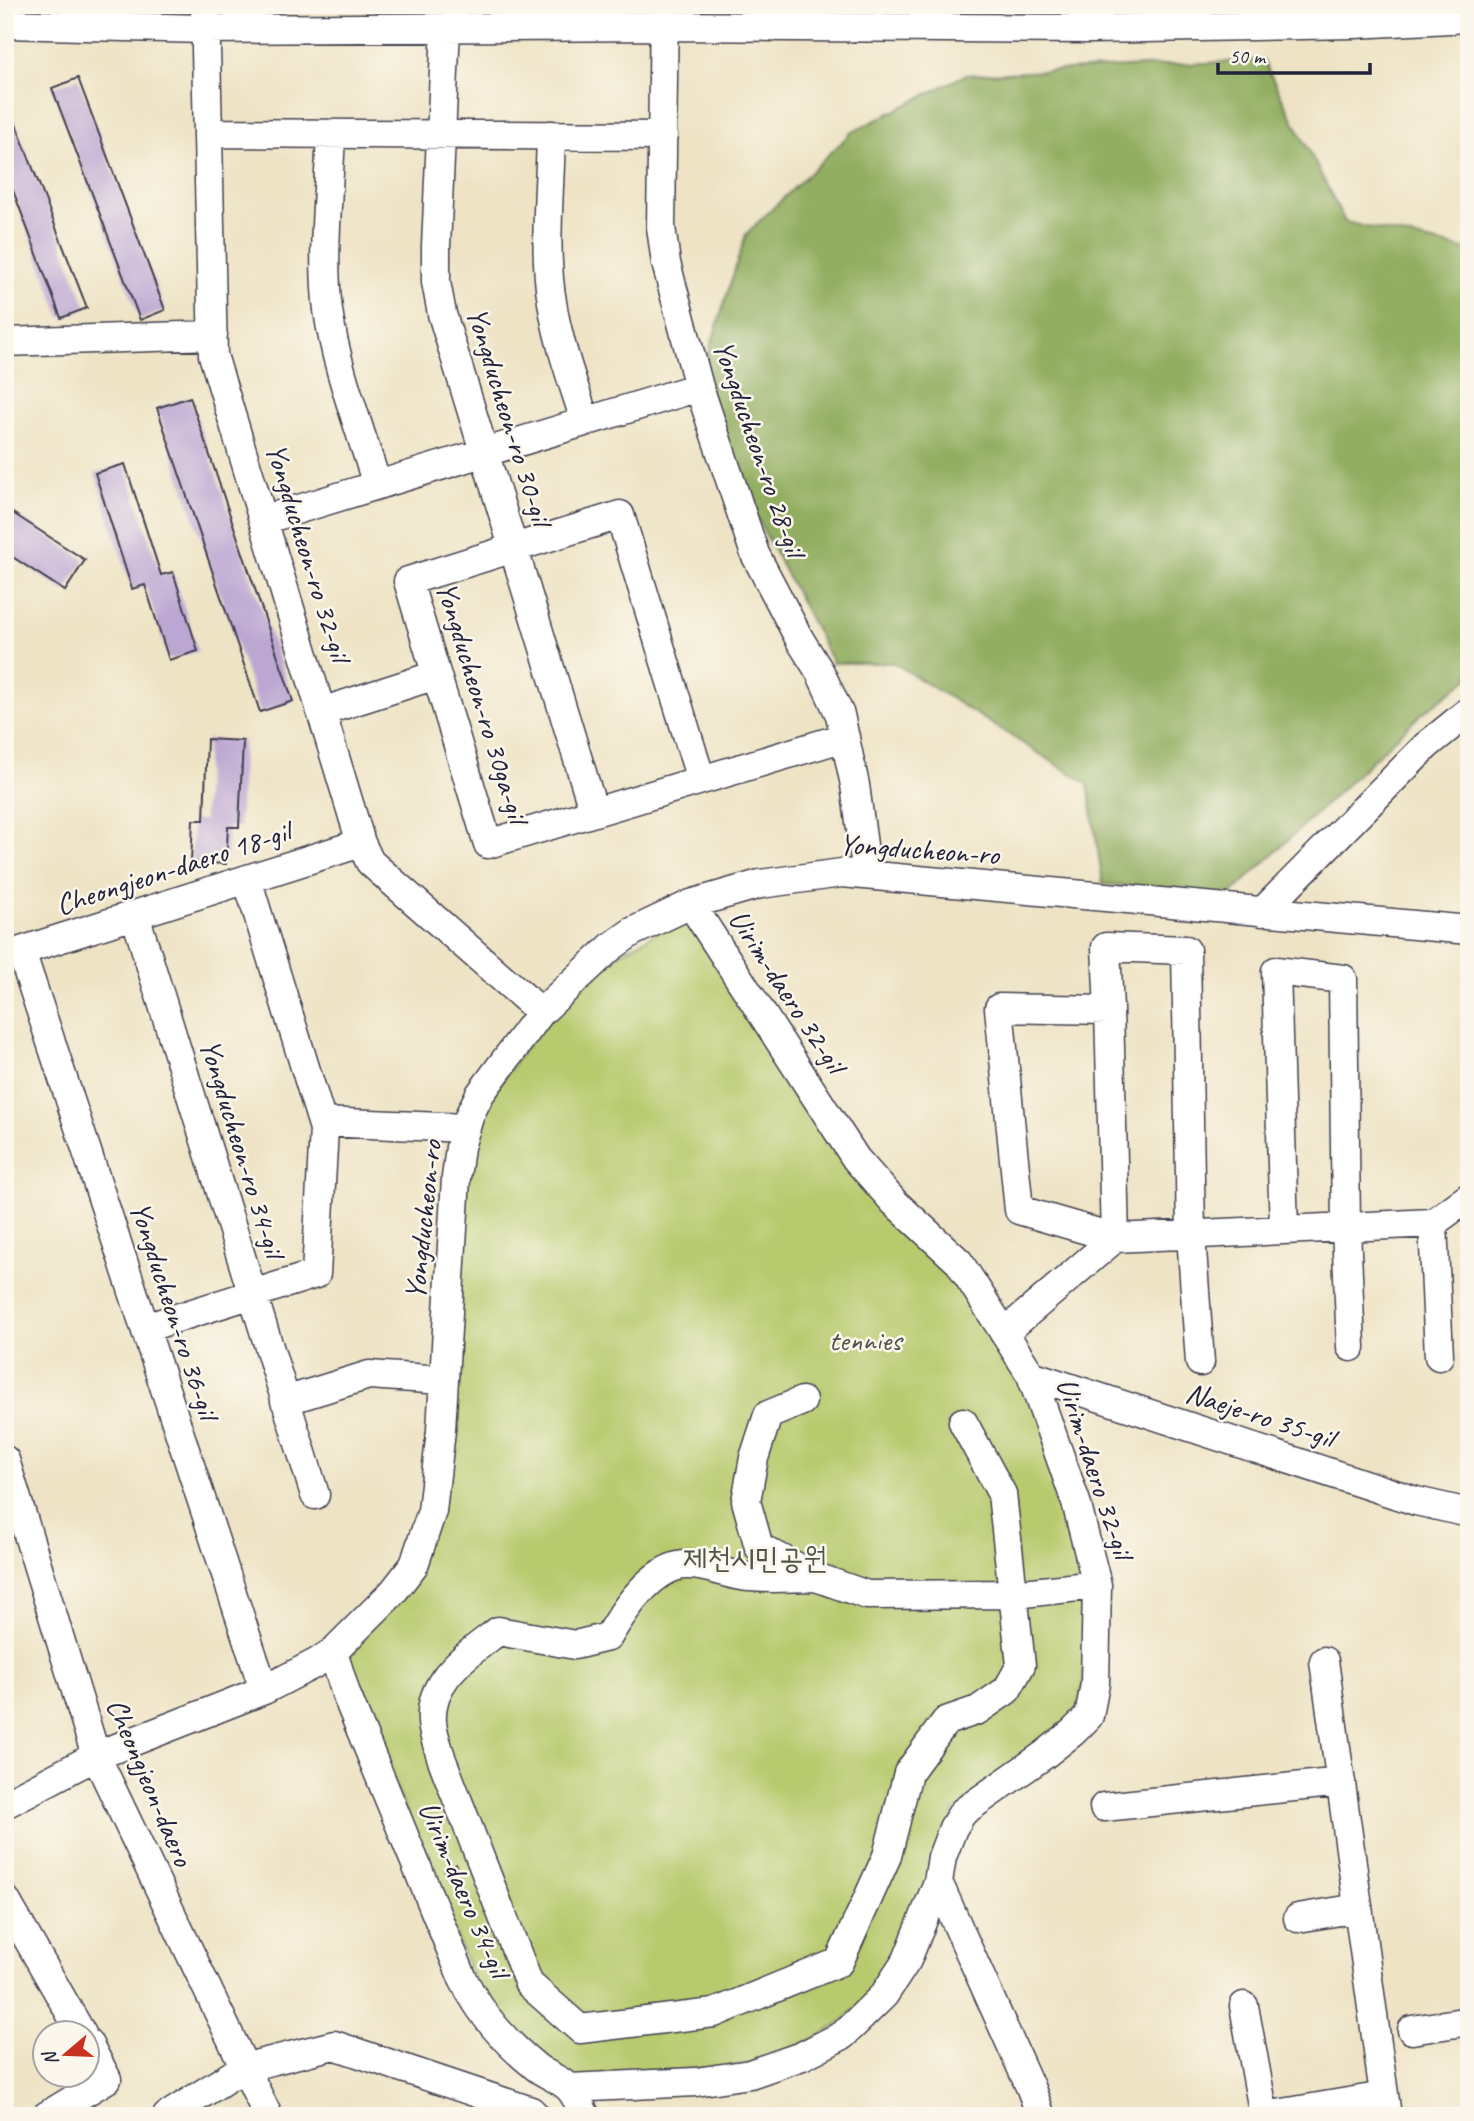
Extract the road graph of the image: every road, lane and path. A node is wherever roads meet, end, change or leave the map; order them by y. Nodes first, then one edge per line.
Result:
1 (1459, 14) edge
2 (664, 15) edge
3 (205, 17) edge
4 (5, 24) edge
5 (446, 27) junction
6 (208, 133) junction
7 (331, 134) junction
8 (442, 135) junction
9 (551, 135) junction
10 (663, 136) junction
11 (213, 335) junction
12 (5, 342) edge
13 (699, 387) junction
14 (585, 421) junction
15 (483, 452) junction
16 (377, 485) junction
17 (263, 520) junction
18 (513, 548) junction
19 (436, 675) junction
20 (321, 712) junction
21 (1469, 712) edge
22 (845, 737) junction
23 (701, 780) junction
24 (594, 812) junction
25 (361, 843) junction
26 (867, 875) junction
27 (247, 879) junction
28 (691, 904) junction
29 (1262, 912) junction
30 (135, 915) junction
31 (1469, 930) edge
32 (13, 954) edge
33 (1109, 1010) junction
34 (541, 1012) junction
35 (322, 1122) junction
36 (466, 1128) junction
37 (1469, 1197) edge
38 (1433, 1223) junction
39 (1346, 1228) junction
40 (1284, 1230) junction
41 (1191, 1235) junction
42 (1115, 1238) junction
43 (252, 1294) junction
44 (145, 1328) junction
45 (1004, 1333) junction
46 (1351, 1347) dead end
47 (1439, 1356) dead end
48 (1200, 1362) dead end
49 (1031, 1375) junction
50 (443, 1380) junction
51 (285, 1401) junction
52 (802, 1401) dead end
53 (963, 1422) dead end
54 (5, 1460) edge
55 (315, 1495) dead end
56 (1469, 1513) edge
57 (816, 1577) junction
58 (1097, 1585) junction
59 (1014, 1594) junction
60 (333, 1652) junction
61 (1324, 1661) dead end
62 (264, 1690) junction
63 (96, 1756) junction
64 (1341, 1782) junction
65 (5, 1804) edge
66 (1104, 1807) dead end
67 (478, 1854) junction
68 (423, 1881) junction
69 (938, 1882) junction
70 (5, 1899) edge
71 (1358, 1908) junction
72 (1298, 1918) dead end
73 (1244, 2006) dead end
74 (74, 2020) edge
75 (1469, 2021) edge
76 (1412, 2030) dead end
77 (243, 2068) junction
78 (569, 2088) junction
79 (88, 2090) edge
80 (1386, 2106) edge
81 (1037, 2115) edge
82 (46, 2116) edge
83 (167, 2116) edge
84 (268, 2116) edge
85 (536, 2116) edge
86 (586, 2116) edge
87 (1265, 2116) edge

1 - 2 street
2 - 5 street
2 - 10 street, Yongducheon-ro 28-gil
3 - 4 street
3 - 5 street
3 - 6 street, Yongducheon-ro 32-gil
5 - 8 street, Yongducheon-ro 30-gil
6 - 7 street
6 - 11 street, Yongducheon-ro 32-gil
7 - 8 street
7 - 16 street
8 - 9 street
8 - 15 street, Yongducheon-ro 30-gil
9 - 10 street
9 - 14 street
10 - 13 street, Yongducheon-ro 28-gil
11 - 12 street
11 - 17 street, Yongducheon-ro 32-gil
13 - 14 street
13 - 22 street, Yongducheon-ro 28-gil
14 - 15 street
15 - 16 street
15 - 18 street, Yongducheon-ro 30-gil
16 - 17 street
17 - 20 street, Yongducheon-ro 32-gil
18 - 19 street, Yongducheon-ro 30ga-gil
18 - 23 street
18 - 24 street, Yongducheon-ro 30-gil
19 - 20 street
19 - 24 street, Yongducheon-ro 30ga-gil
20 - 25 street, Yongducheon-ro 32-gil
21 - 29 street
22 - 23 street
22 - 26 street, Yongducheon-ro 28-gil
23 - 24 street
25 - 27 street, Cheongjeon-daero 18-gil
25 - 34 street, Yongducheon-ro 32-gil
26 - 28 street, Yongducheon-ro
26 - 29 street, Yongducheon-ro
27 - 30 street, Cheongjeon-daero 18-gil
27 - 35 street
28 - 34 street, Yongducheon-ro
28 - 45 street, Uirim-daero 32-gil
29 - 31 street, Yongducheon-ro
30 - 32 street, Cheongjeon-daero 18-gil
30 - 43 street, Yongducheon-ro 34-gil
32 - 44 street, Yongducheon-ro 36-gil
33 - 41 street
33 - 42 street
33 - 42 street
34 - 36 street, Yongducheon-ro
35 - 36 street
35 - 43 street
36 - 50 street, Yongducheon-ro
37 - 38 street
38 - 39 street
38 - 47 street
39 - 40 street
39 - 40 street
39 - 46 street
40 - 41 street
41 - 42 street
41 - 48 street
42 - 45 street
43 - 44 street
43 - 51 street, Yongducheon-ro 34-gil
44 - 62 street, Yongducheon-ro 36-gil
45 - 49 street, Uirim-daero 32-gil
49 - 56 street, Naeje-ro 35-gil
49 - 58 street, Uirim-daero 32-gil
50 - 51 street
50 - 60 street, Yongducheon-ro
51 - 55 street, Yongducheon-ro 34-gil
52 - 57 street
53 - 59 street
54 - 63 street, Cheongjeon-daero
57 - 59 street
57 - 67 street
58 - 59 street
58 - 69 street, Uirim-daero 32-gil
59 - 67 street
60 - 62 street, Yongducheon-ro
60 - 68 street, Uirim-daero 34-gil
61 - 64 street
62 - 63 street, Yongducheon-ro
63 - 65 street, Yongducheon-ro
63 - 77 street, Cheongjeon-daero
64 - 66 street
64 - 71 street
67 - 68 path
68 - 78 street, Uirim-daero 34-gil
69 - 78 street, Uirim-daero 32-gil
69 - 81 street
70 - 74 street
71 - 72 street
71 - 80 street
73 - 87 street
75 - 76 street
77 - 83 street
77 - 84 street, Cheongjeon-daero
77 - 85 street
78 - 86 street, Uirim-daero 34-gil
79 - 82 street
80 - 87 street

